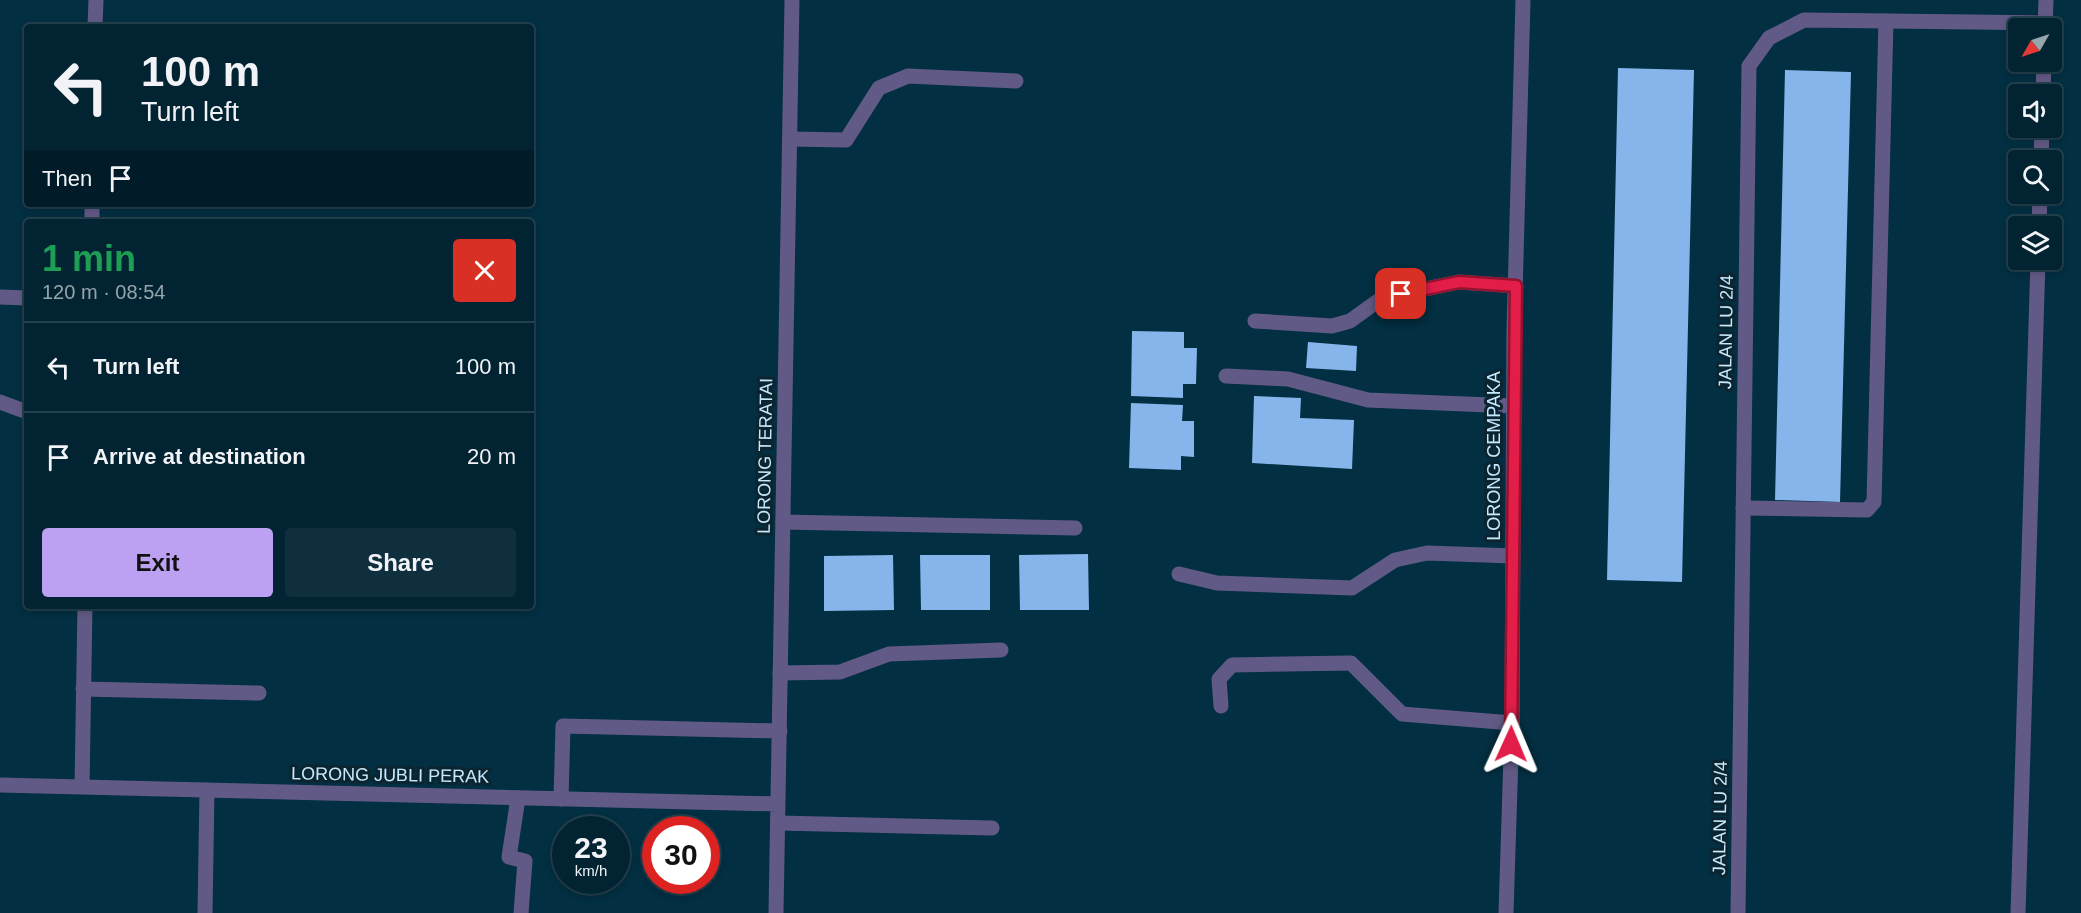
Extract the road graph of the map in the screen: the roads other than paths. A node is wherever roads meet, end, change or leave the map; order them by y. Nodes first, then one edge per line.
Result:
1 (96, 0) edge
2 (792, 0) edge
3 (1523, 0) edge
4 (2046, 0) edge
5 (2045, 18) edge
6 (1886, 21) junction
7 (95, 24) edge
8 (2008, 25) edge
9 (1016, 81) dead end
10 (790, 139) junction
11 (2038, 270) edge
12 (1516, 286) junction
13 (0, 297) edge
14 (24, 298) edge
15 (1255, 321) dead end
16 (1226, 376) dead end
17 (0, 402) edge
18 (1514, 406) junction
19 (24, 411) edge
20 (1743, 508) junction
21 (783, 522) junction
22 (1075, 528) dead end
23 (1513, 556) junction
24 (1179, 574) dead end
25 (85, 609) edge
26 (1001, 650) dead end
27 (780, 673) junction
28 (83, 689) junction
29 (259, 693) dead end
30 (1221, 706) dead end
31 (1512, 723) junction
32 (780, 731) junction
33 (0, 785) edge
34 (82, 787) junction
35 (207, 790) junction
36 (518, 798) junction
37 (561, 799) junction
38 (778, 804) junction
39 (778, 823) junction
40 (992, 828) dead end
41 (205, 913) edge
42 (521, 913) edge
43 (776, 913) edge
44 (1506, 913) edge
45 (1738, 913) edge
46 (2018, 913) edge

1 - 7 street
2 - 10 street, LORONG TERATAI
3 - 12 street, LORONG CEMPAKA
4 - 5 street
6 - 8 street, JALAN LU 2/4
6 - 20 street, JALAN LU 2/4
6 - 20 street
9 - 10 street
10 - 21 street, LORONG TERATAI
11 - 46 street
12 - 15 street
12 - 18 street, LORONG CEMPAKA
13 - 14 street
16 - 18 street
17 - 19 street
18 - 23 street, LORONG CEMPAKA
20 - 45 street, JALAN LU 2/4
21 - 22 street
21 - 27 street, LORONG TERATAI
23 - 24 street
23 - 31 street, LORONG CEMPAKA
25 - 28 street
26 - 27 street
27 - 32 street, LORONG TERATAI
28 - 29 street
28 - 34 street
30 - 31 street
31 - 44 street, LORONG CEMPAKA
32 - 37 street
32 - 38 street, LORONG TERATAI
33 - 34 street, LORONG JUBLI PERAK
34 - 35 street, LORONG JUBLI PERAK
35 - 36 street, LORONG JUBLI PERAK
35 - 41 street
36 - 37 street, LORONG JUBLI PERAK
36 - 42 street
37 - 38 street, LORONG JUBLI PERAK
38 - 39 street, LORONG TERATAI
39 - 40 street
39 - 43 street, LORONG TERATAI

